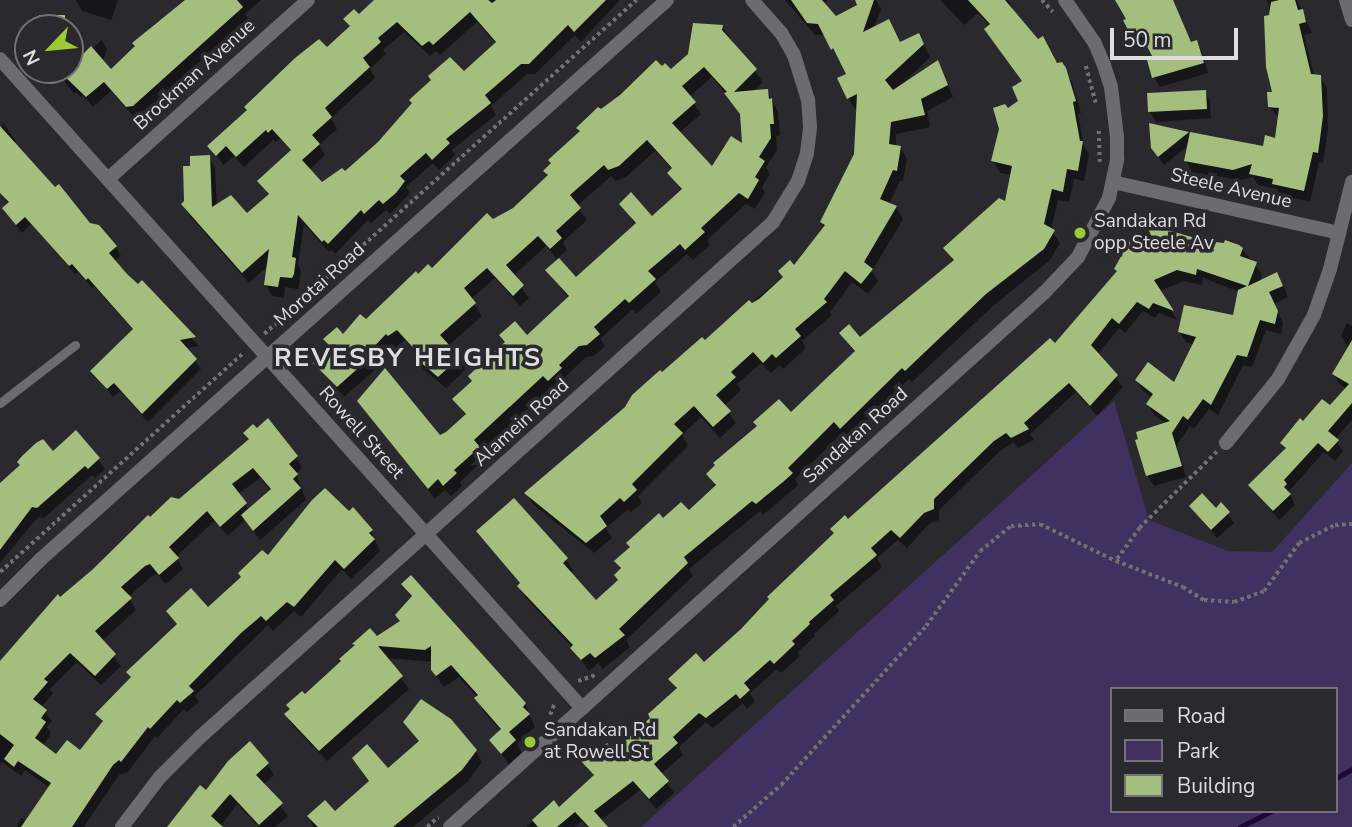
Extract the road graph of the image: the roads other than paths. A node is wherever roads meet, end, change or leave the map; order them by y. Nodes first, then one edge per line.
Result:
1 (308, 0) edge
2 (667, 0) edge
3 (752, 0) edge
4 (1065, 0) edge
5 (1346, 0) edge
6 (1352, 20) edge
7 (0, 59) edge
8 (108, 179) junction
9 (1352, 182) edge
10 (1113, 183) junction
11 (1339, 233) junction
12 (75, 345) dead end
13 (268, 358) junction
14 (0, 403) edge
15 (1226, 443) road end
16 (426, 534) junction
17 (0, 600) edge
18 (582, 708) junction
19 (122, 827) edge
20 (450, 827) edge

1 - 8 street, Brockman Avenue
2 - 13 street, Morotai Road
3 - 16 street, Alamein Road
4 - 10 street, Sandakan Road
5 - 6 street
7 - 8 street, Rowell Street
8 - 13 street, Rowell Street
9 - 11 street
10 - 11 street, Steele Avenue
10 - 18 street, Sandakan Road
11 - 15 street
12 - 14 lane
13 - 16 street, Rowell Street
13 - 17 street, Morotai Road
16 - 18 street, Rowell Street
16 - 19 street, Alamein Road
18 - 20 street, Sandakan Road

